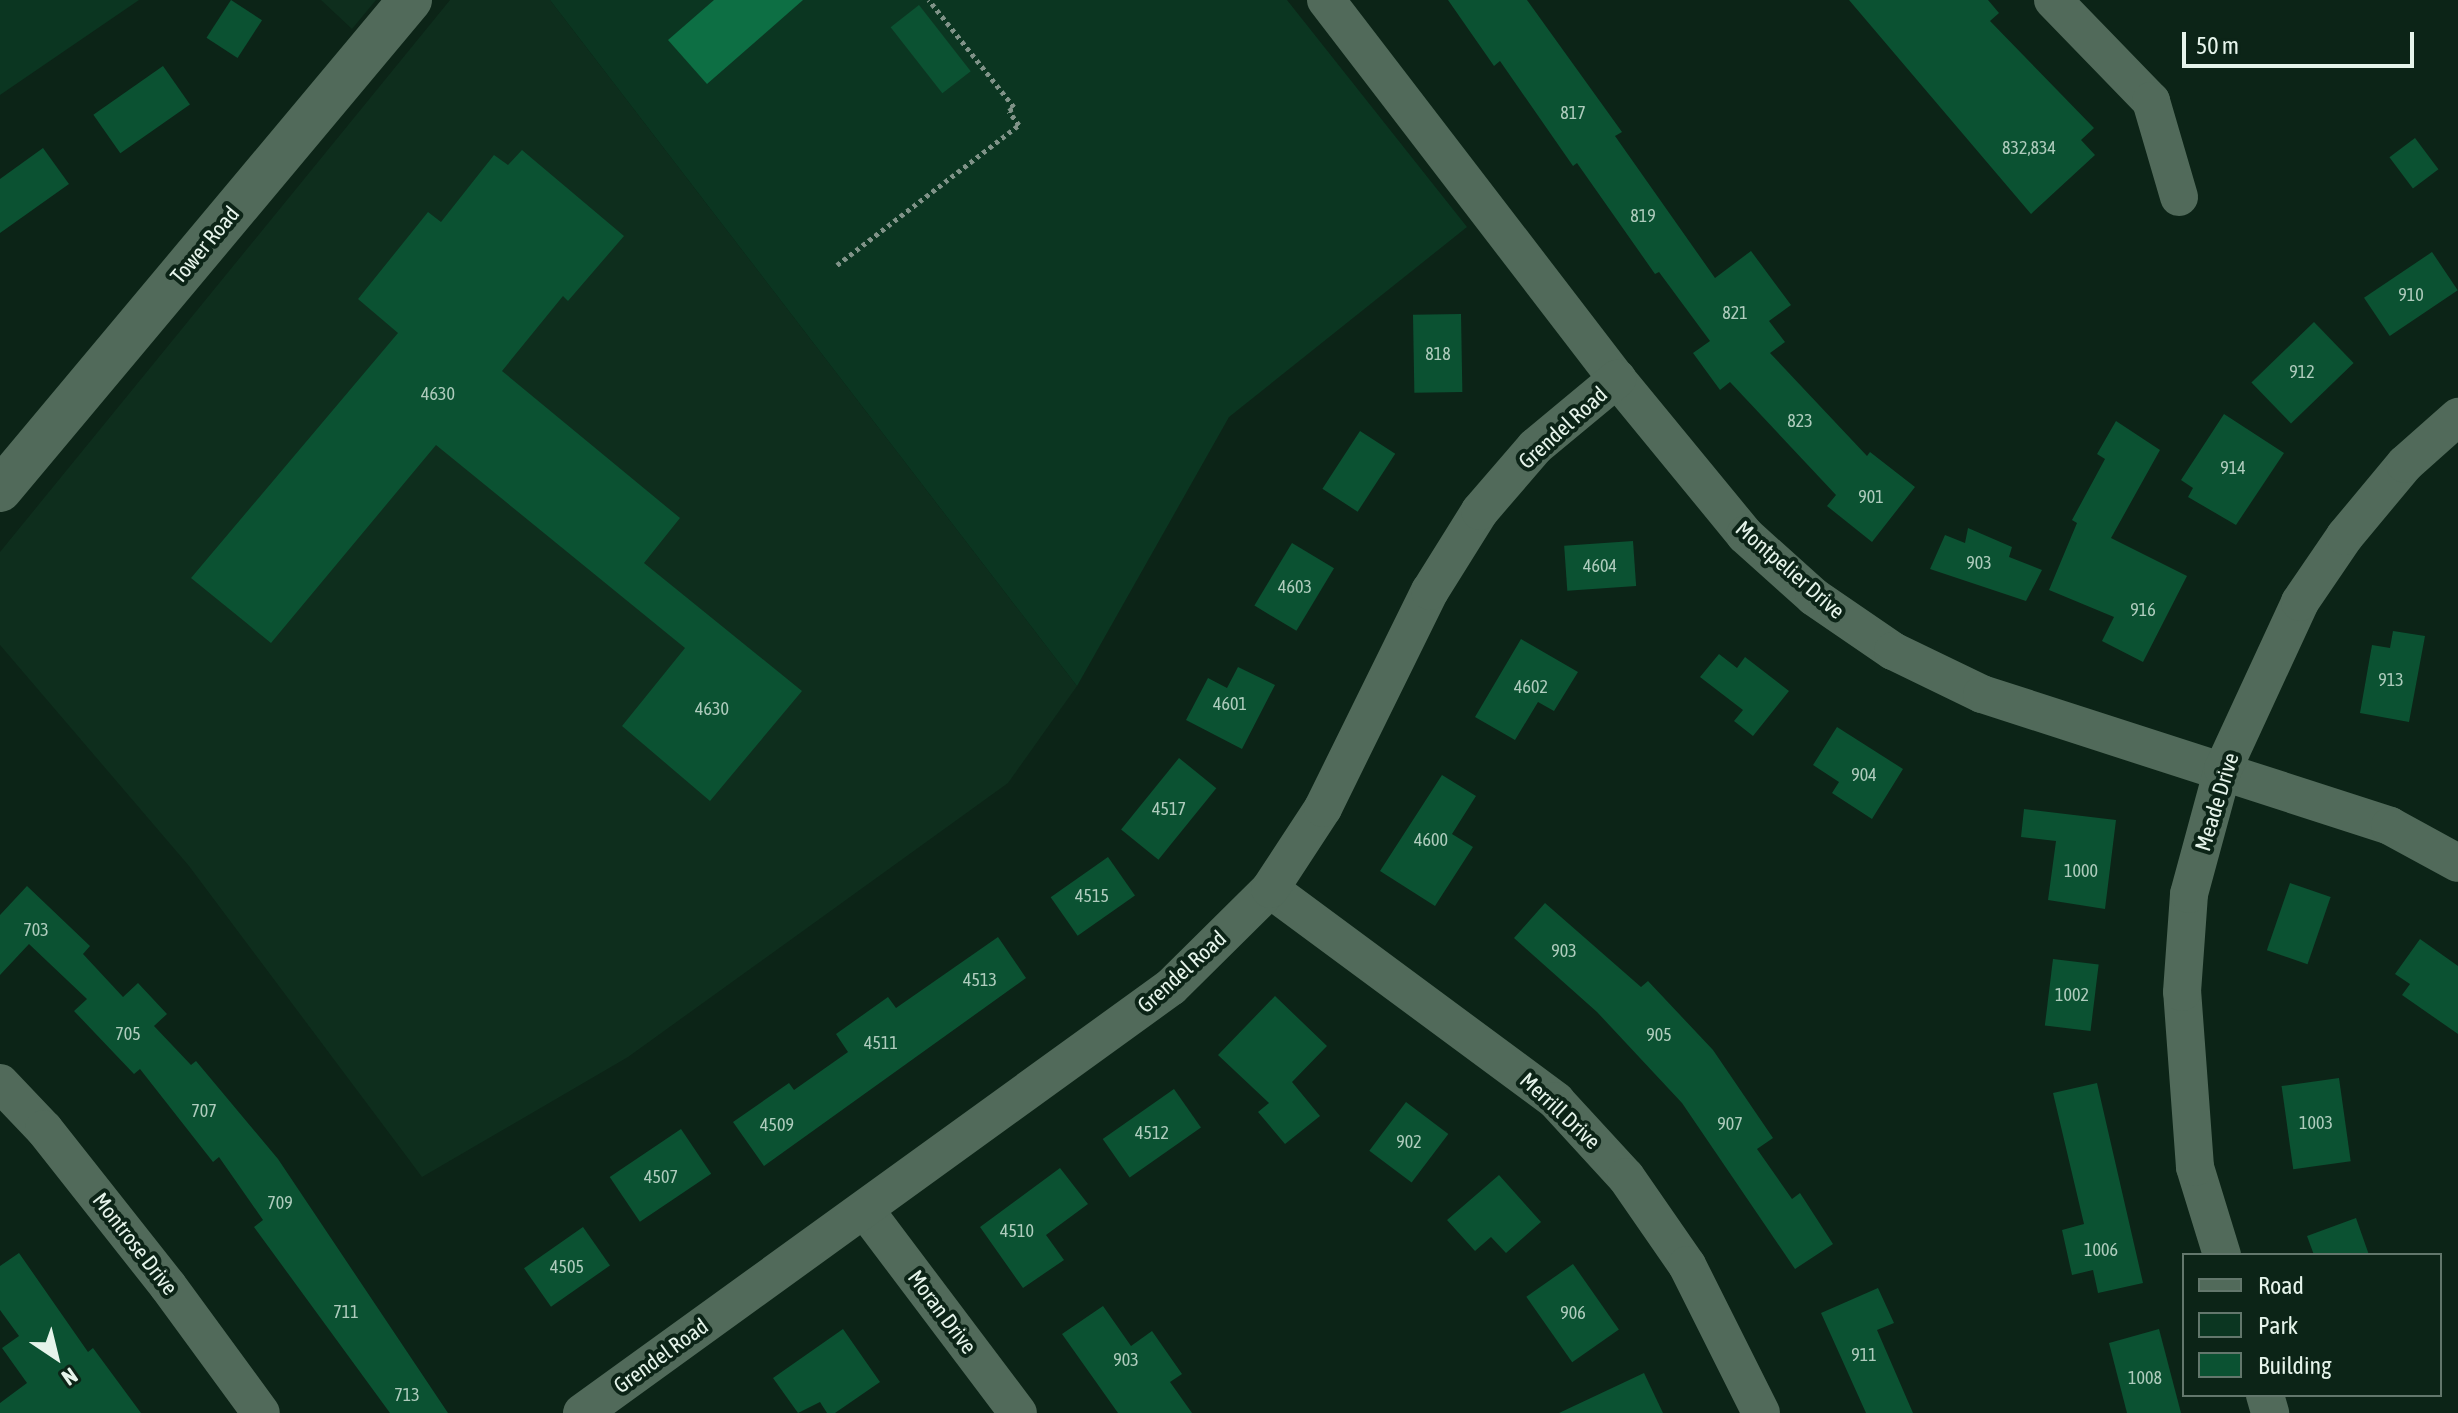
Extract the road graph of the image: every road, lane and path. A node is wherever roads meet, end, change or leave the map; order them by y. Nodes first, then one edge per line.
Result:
1 (410, 0) edge
2 (929, 0) edge
3 (1326, 0) edge
4 (2053, 0) edge
5 (2179, 197) dead end
6 (837, 265) dead end
7 (1617, 379) junction
8 (2458, 417) edge
9 (0, 490) edge
10 (2223, 769) junction
11 (2458, 863) edge
12 (1270, 889) junction
13 (0, 1083) edge
14 (865, 1210) junction
15 (2221, 1253) edge
16 (261, 1413) edge
17 (582, 1413) edge
18 (1018, 1413) edge
19 (1761, 1413) edge

1 - 9 street, Tower Road
2 - 6 path
3 - 7 street, Montpelier Drive
4 - 5 street
7 - 10 street, Montpelier Drive
7 - 12 street, Grendel Road
8 - 10 street, Meade Drive
10 - 11 street, Montpelier Drive
10 - 15 street, Meade Drive
12 - 14 street, Grendel Road
12 - 19 street, Merrill Drive
13 - 16 street, Montrose Drive
14 - 17 street, Grendel Road
14 - 18 street, Moran Drive

